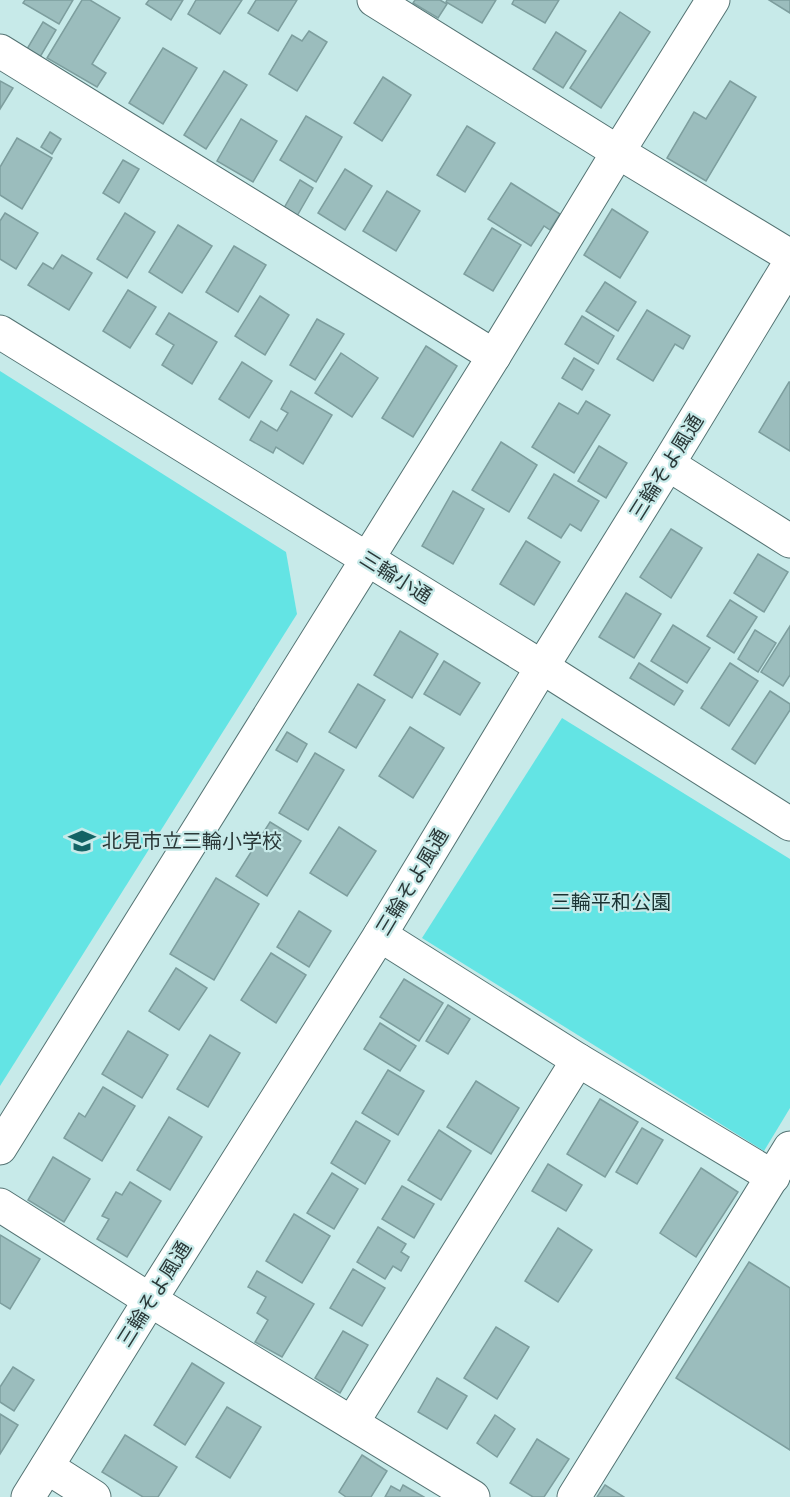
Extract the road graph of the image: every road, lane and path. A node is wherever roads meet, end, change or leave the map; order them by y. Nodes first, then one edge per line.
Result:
1 (375, 0) edge
2 (713, 0) edge
3 (0, 51) edge
4 (618, 152) junction
5 (790, 256) edge
6 (790, 263) edge
7 (0, 332) edge
8 (494, 356) junction
9 (668, 464) junction
10 (790, 541) edge
11 (367, 560) junction
12 (542, 668) junction
13 (790, 824) edge
14 (380, 935) junction
15 (578, 1060) junction
16 (0, 1148) edge
17 (790, 1148) edge
18 (773, 1177) junction
19 (0, 1205) edge
20 (150, 1300) junction
21 (352, 1423) junction
22 (47, 1467) junction
23 (28, 1497) edge
24 (94, 1497) edge
25 (473, 1497) edge
26 (574, 1497) edge

1 - 4 street
2 - 4 street
3 - 8 street
4 - 5 street
4 - 8 street
6 - 9 street, 三輪そよ風通
7 - 11 street, 三輪小通
8 - 11 street
9 - 10 street
9 - 12 street, 三輪そよ風通
11 - 12 street, 三輪小通
11 - 16 street
12 - 13 street, 三輪小通
12 - 14 street, 三輪そよ風通
14 - 15 street
14 - 20 street, 三輪そよ風通
15 - 18 street
15 - 21 street
17 - 18 street
18 - 26 street
19 - 20 street
20 - 21 street
20 - 22 street, 三輪そよ風通
21 - 25 street
22 - 23 street, 三輪そよ風通
22 - 24 street

